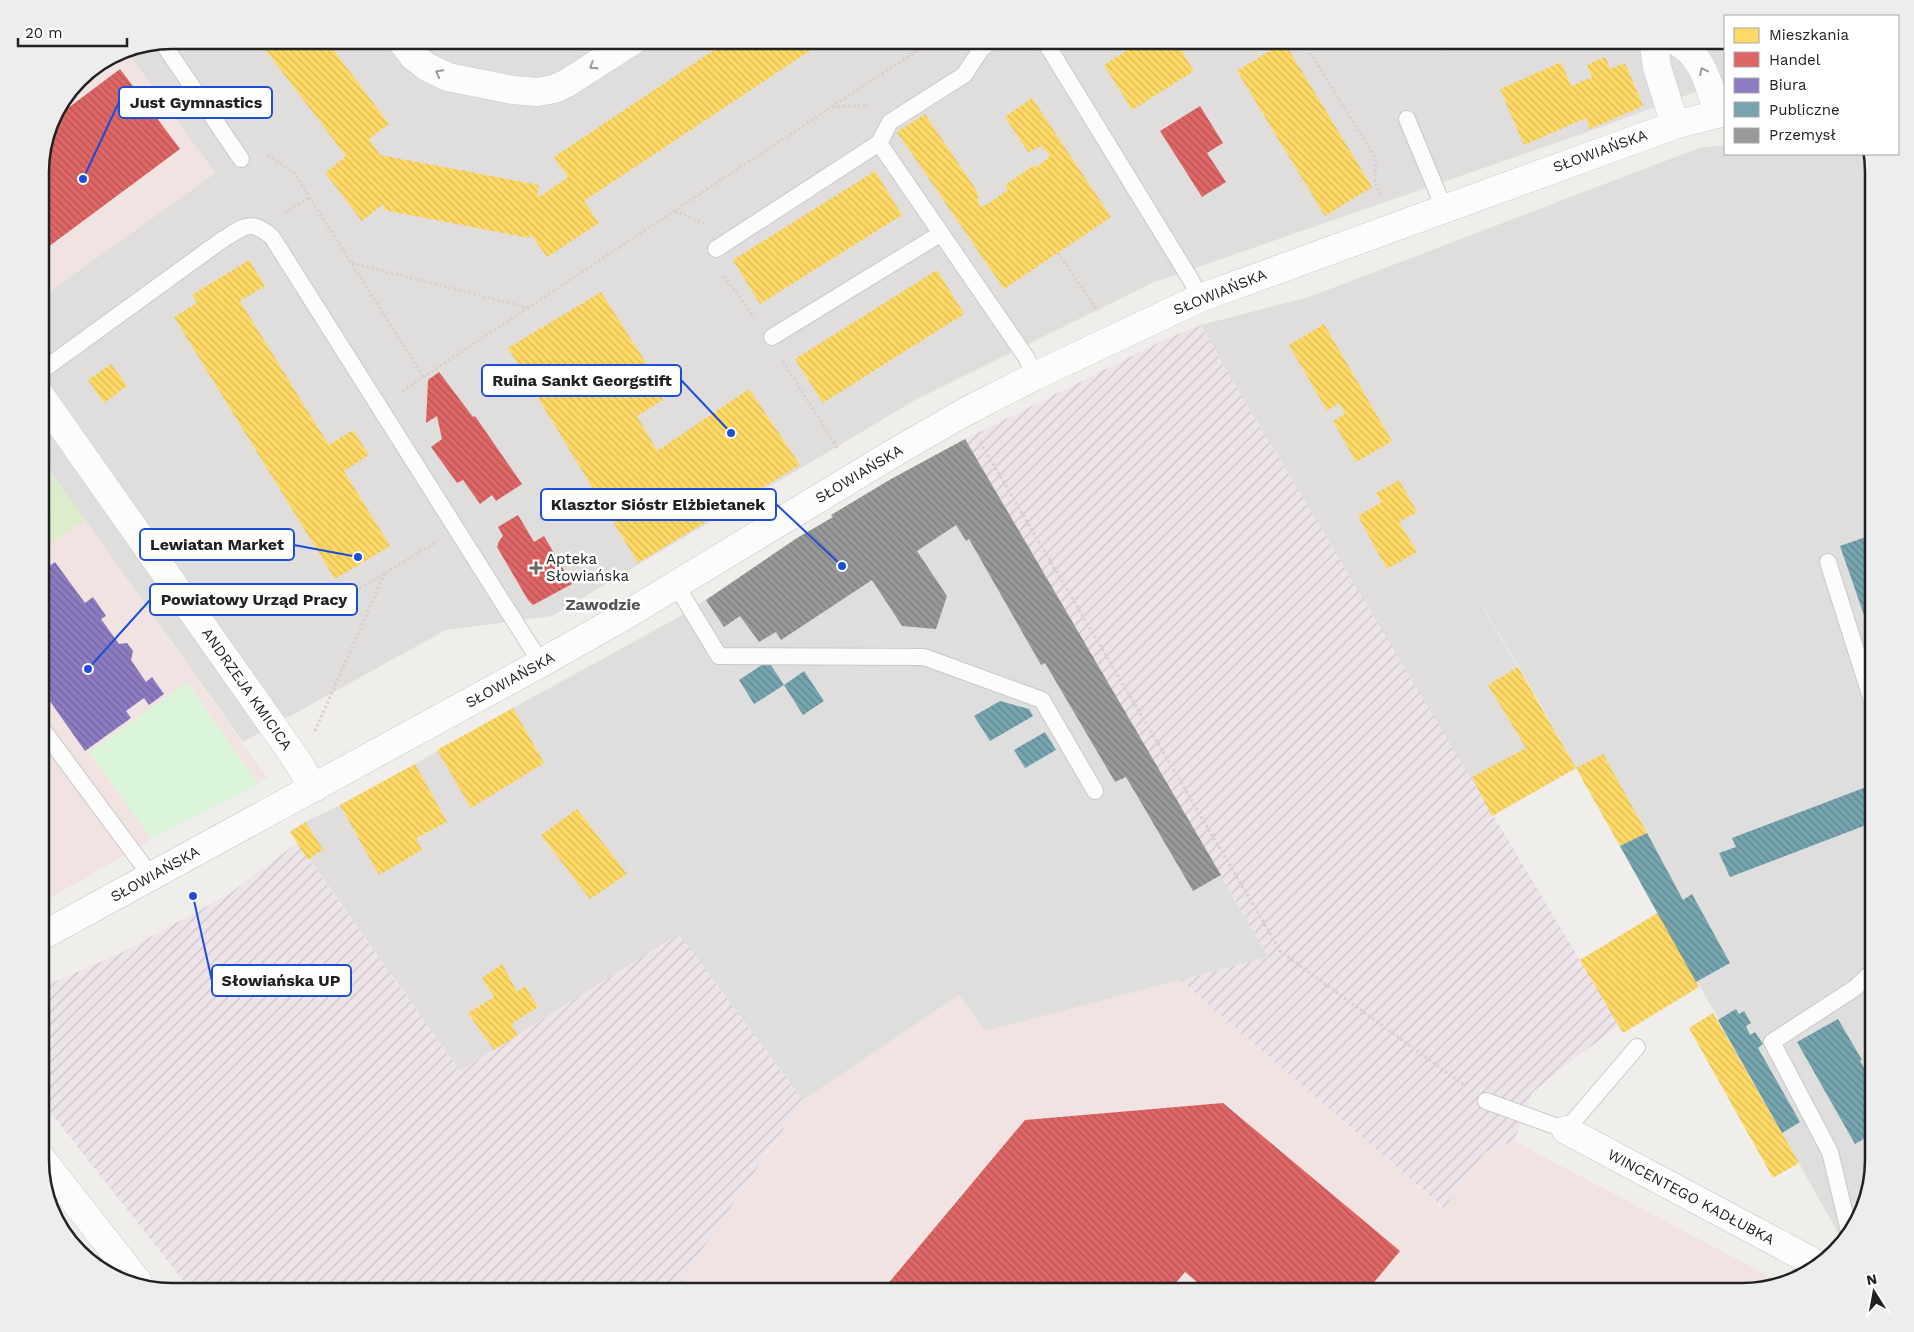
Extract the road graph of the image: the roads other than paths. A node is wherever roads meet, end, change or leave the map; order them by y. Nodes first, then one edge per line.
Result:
1 (167, 49) edge
2 (409, 49) edge
3 (620, 49) edge
4 (981, 49) edge
5 (1050, 49) edge
6 (1654, 49) edge
7 (1689, 49) edge
8 (1722, 113) edge
9 (1407, 119) dead end
10 (1675, 125) junction
11 (879, 144) junction
12 (242, 159) dead end
13 (1444, 208) junction
14 (940, 234) junction
15 (716, 249) dead end
16 (1200, 298) junction
17 (772, 337) dead end
18 (49, 365) edge
19 (1035, 376) junction
20 (49, 408) edge
21 (1828, 562) dead end
22 (676, 585) junction
23 (541, 663) junction
24 (1865, 679) edge
25 (49, 738) edge
26 (314, 788) junction
27 (1095, 790) dead end
28 (151, 876) junction
29 (49, 932) edge
30 (1865, 979) edge
31 (1637, 1047) dead end
32 (1486, 1101) road end
33 (1566, 1130) junction
34 (49, 1169) edge
35 (1847, 1223) edge
36 (1811, 1261) edge
37 (134, 1277) edge

1 - 12 lane
3 -> 2 street
4 - 11 lane
5 - 16 lane
6 - 10 street
8 -> 7 street
8 - 10 street, SŁOWIAŃSKA
9 - 13 lane
10 - 13 street, SŁOWIAŃSKA
11 - 14 lane
11 - 15 lane
13 - 16 street, SŁOWIAŃSKA
14 - 17 lane
14 - 19 lane
16 - 19 street, SŁOWIAŃSKA
18 - 23 lane
19 - 22 street, SŁOWIAŃSKA
20 - 26 street, ANDRZEJA KMICICA
21 - 24 lane
22 - 23 street, SŁOWIAŃSKA
22 - 27 lane
23 - 26 street, SŁOWIAŃSKA
25 - 28 lane
26 - 28 street, SŁOWIAŃSKA
28 - 29 street, SŁOWIAŃSKA
30 - 35 lane
31 - 33 lane
32 - 33 lane
33 - 36 street, WINCENTEGO KADŁUBKA
34 - 37 street

